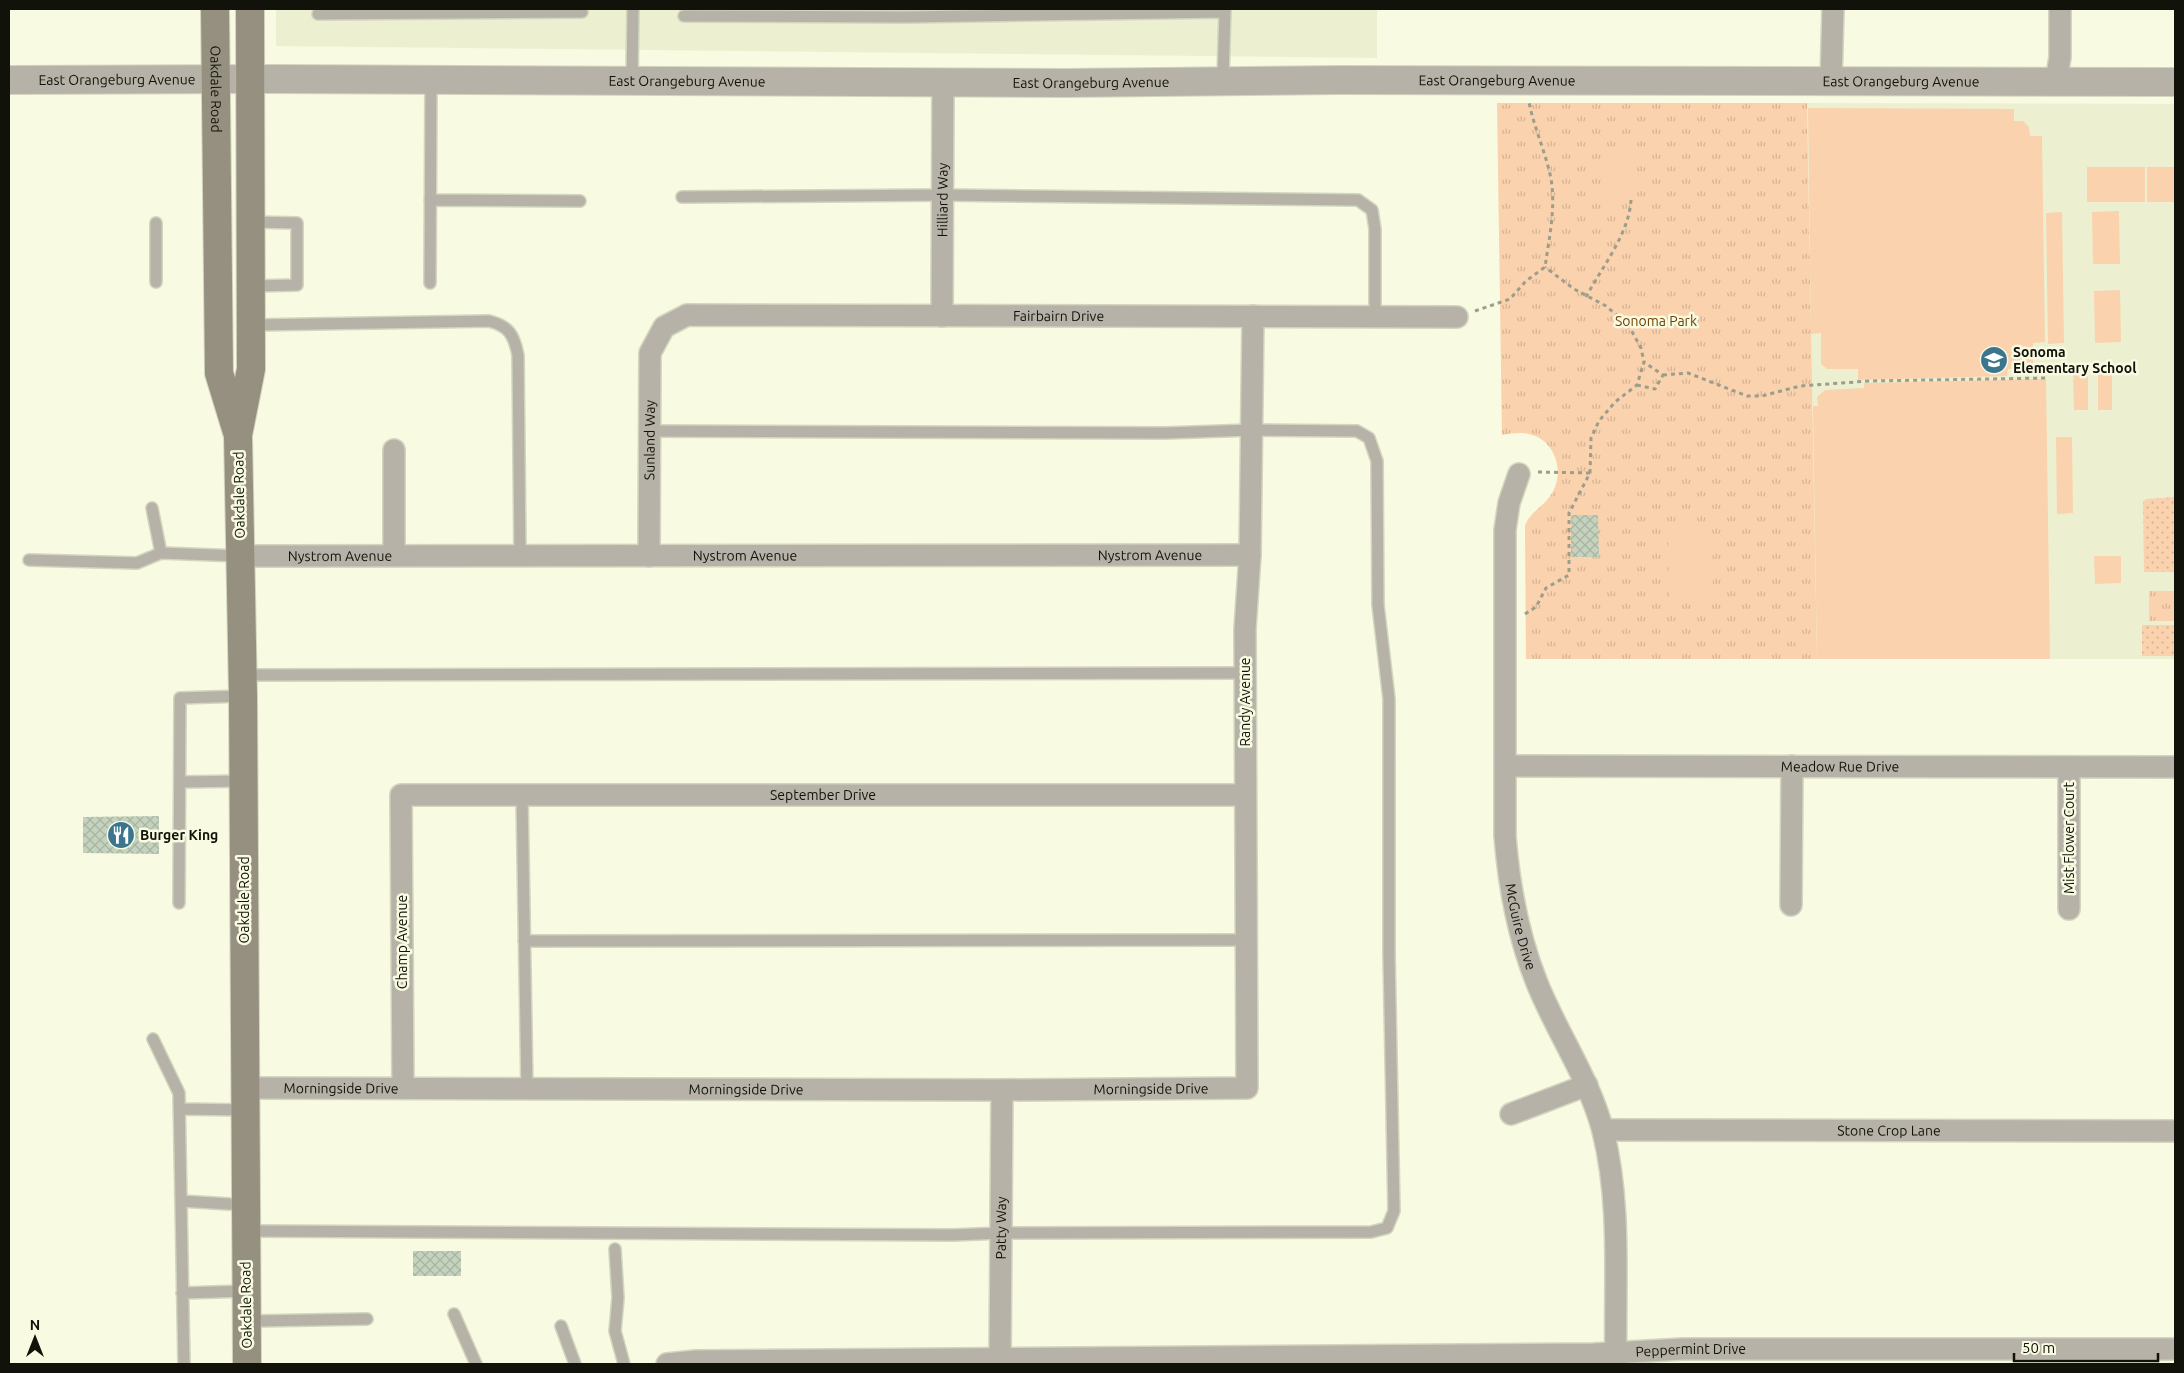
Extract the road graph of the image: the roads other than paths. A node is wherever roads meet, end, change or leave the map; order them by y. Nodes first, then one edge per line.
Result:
1 (215, 9) edge
2 (250, 9) edge
3 (633, 9) edge
4 (1833, 9) edge
5 (2060, 9) edge
6 (1225, 10) edge
7 (582, 12) dead end
8 (808, 12) edge
9 (318, 14) dead end
10 (684, 16) dead end
11 (216, 79) junction
12 (250, 79) junction
13 (9, 80) edge
14 (431, 80) junction
15 (1223, 80) junction
16 (632, 81) junction
17 (943, 82) junction
18 (1831, 82) junction
19 (2056, 82) junction
20 (2175, 82) edge
21 (942, 195) junction
22 (682, 197) dead end
23 (430, 200) junction
24 (580, 201) dead end
25 (249, 222) junction
26 (156, 223) dead end
27 (156, 282) dead end
28 (430, 283) dead end
29 (250, 286) junction
30 (942, 316) junction
31 (1253, 316) junction
32 (1375, 317) junction
33 (1457, 317) road end
34 (250, 325) junction
35 (664, 327) joint
36 (1252, 430) junction
37 (650, 431) junction
38 (238, 435) junction
39 (394, 450) dead end
40 (1518, 474) road end
41 (152, 508) dead end
42 (161, 553) junction
43 (394, 555) junction
44 (520, 555) junction
45 (1250, 555) junction
46 (240, 556) junction
47 (650, 556) junction
48 (29, 560) dead end
49 (1245, 673) junction
50 (243, 686) junction
51 (1505, 766) junction
52 (1792, 766) junction
53 (2069, 767) junction
54 (2175, 767) edge
55 (243, 781) junction
56 (180, 782) junction
57 (1245, 794) junction
58 (401, 795) joint
59 (522, 795) junction
60 (179, 903) dead end
61 (1791, 905) dead end
62 (2070, 909) dead end
63 (1246, 940) junction
64 (524, 941) junction
65 (154, 1038) dead end
66 (1587, 1085) junction
67 (403, 1088) junction
68 (1247, 1088) joint
69 (527, 1089) junction
70 (1002, 1090) junction
71 (244, 1099) junction
72 (180, 1108) junction
73 (1511, 1114) dead end
74 (1602, 1130) junction
75 (2175, 1131) edge
76 (180, 1201) junction
77 (245, 1218) junction
78 (1002, 1233) junction
79 (615, 1250) dead end
80 (246, 1291) junction
81 (182, 1293) junction
82 (454, 1314) dead end
83 (368, 1320) dead end
84 (247, 1321) junction
85 (561, 1326) dead end
86 (2175, 1349) edge
87 (1616, 1358) edge
88 (1406, 1360) edge
89 (1184, 1361) edge
90 (1000, 1362) edge
91 (800, 1363) edge
92 (184, 1364) edge
93 (248, 1364) edge
94 (476, 1364) edge
95 (575, 1364) edge
96 (624, 1364) edge
97 (667, 1364) edge

1 - 11 main road, Oakdale Road
2 - 12 main road, Oakdale Road
3 - 16 lane
4 - 18 street
5 - 19 street
6 - 8 lane
6 - 15 lane
7 - 9 lane
8 - 10 lane
11 - 12 street, East Orangeburg Avenue
11 - 13 street, East Orangeburg Avenue
11 - 38 main road, Oakdale Road
12 - 14 street, East Orangeburg Avenue
12 - 25 main road, Oakdale Road
14 - 16 street, East Orangeburg Avenue
14 - 23 lane
15 - 17 street, East Orangeburg Avenue
15 - 18 street, East Orangeburg Avenue
16 - 17 street, East Orangeburg Avenue
17 - 21 street, Hilliard Way
18 - 19 street, East Orangeburg Avenue
19 - 20 street, East Orangeburg Avenue
21 - 22 lane
21 - 30 street, Hilliard Way
21 - 32 lane
23 - 24 lane
23 - 28 lane
25 - 29 main road, Oakdale Road
25 - 29 lane
26 - 27 lane
29 - 34 main road, Oakdale Road
30 - 31 street, Fairbairn Drive
30 - 35 street, Fairbairn Drive
31 - 32 street, Fairbairn Drive
31 - 36 street, Randy Avenue
32 - 33 street, Fairbairn Drive
34 - 38 main road, Oakdale Road
34 - 44 lane
35 - 37 street, Sunland Way
36 - 37 lane
36 - 45 street, Randy Avenue
36 - 78 lane
37 - 47 street, Sunland Way
38 - 46 main road, Oakdale Road
39 - 43 street
40 - 51 street, McGuire Drive
41 - 42 lane
42 - 46 lane
42 - 48 lane
43 - 44 street, Nystrom Avenue
43 - 46 street, Nystrom Avenue
44 - 47 street, Nystrom Avenue
45 - 47 street, Nystrom Avenue
45 - 49 street, Randy Avenue
46 - 50 main road, Oakdale Road
49 - 50 lane
49 - 57 street, Randy Avenue
50 - 55 main road, Oakdale Road
50 - 56 lane
51 - 52 street, Meadow Rue Drive
51 - 66 street, McGuire Drive
52 - 53 street, Meadow Rue Drive
52 - 61 street
53 - 54 street, Meadow Rue Drive
53 - 62 street, Mist Flower Court
55 - 56 lane
55 - 71 main road, Oakdale Road
56 - 60 lane
57 - 59 street, September Drive
57 - 63 street, Randy Avenue
58 - 59 street, September Drive
58 - 67 street, Champ Avenue
59 - 64 lane
63 - 64 lane
63 - 68 street, Randy Avenue
64 - 69 lane
65 - 72 lane
66 - 73 street
66 - 74 street, McGuire Drive
67 - 69 street, Morningside Drive
67 - 71 street, Morningside Drive
68 - 70 street, Morningside Drive
69 - 70 street, Morningside Drive
70 - 78 street, Patty Way
71 - 72 lane
71 - 77 main road, Oakdale Road
72 - 76 lane
74 - 75 street, Stone Crop Lane
74 - 87 street, McGuire Drive
76 - 77 lane
76 - 81 lane
77 - 78 lane
77 - 80 main road, Oakdale Road
78 - 90 street, Patty Way
79 - 96 lane
80 - 81 lane
80 - 84 main road, Oakdale Road
81 - 92 lane
82 - 94 lane
83 - 84 lane
84 - 93 main road, Oakdale Road
85 - 95 lane
86 - 87 street, Peppermint Drive
87 - 88 street, Peppermint Drive
88 - 89 street, Peppermint Drive
89 - 90 street, Peppermint Drive
90 - 91 street, Peppermint Drive
91 - 97 street, Peppermint Drive

